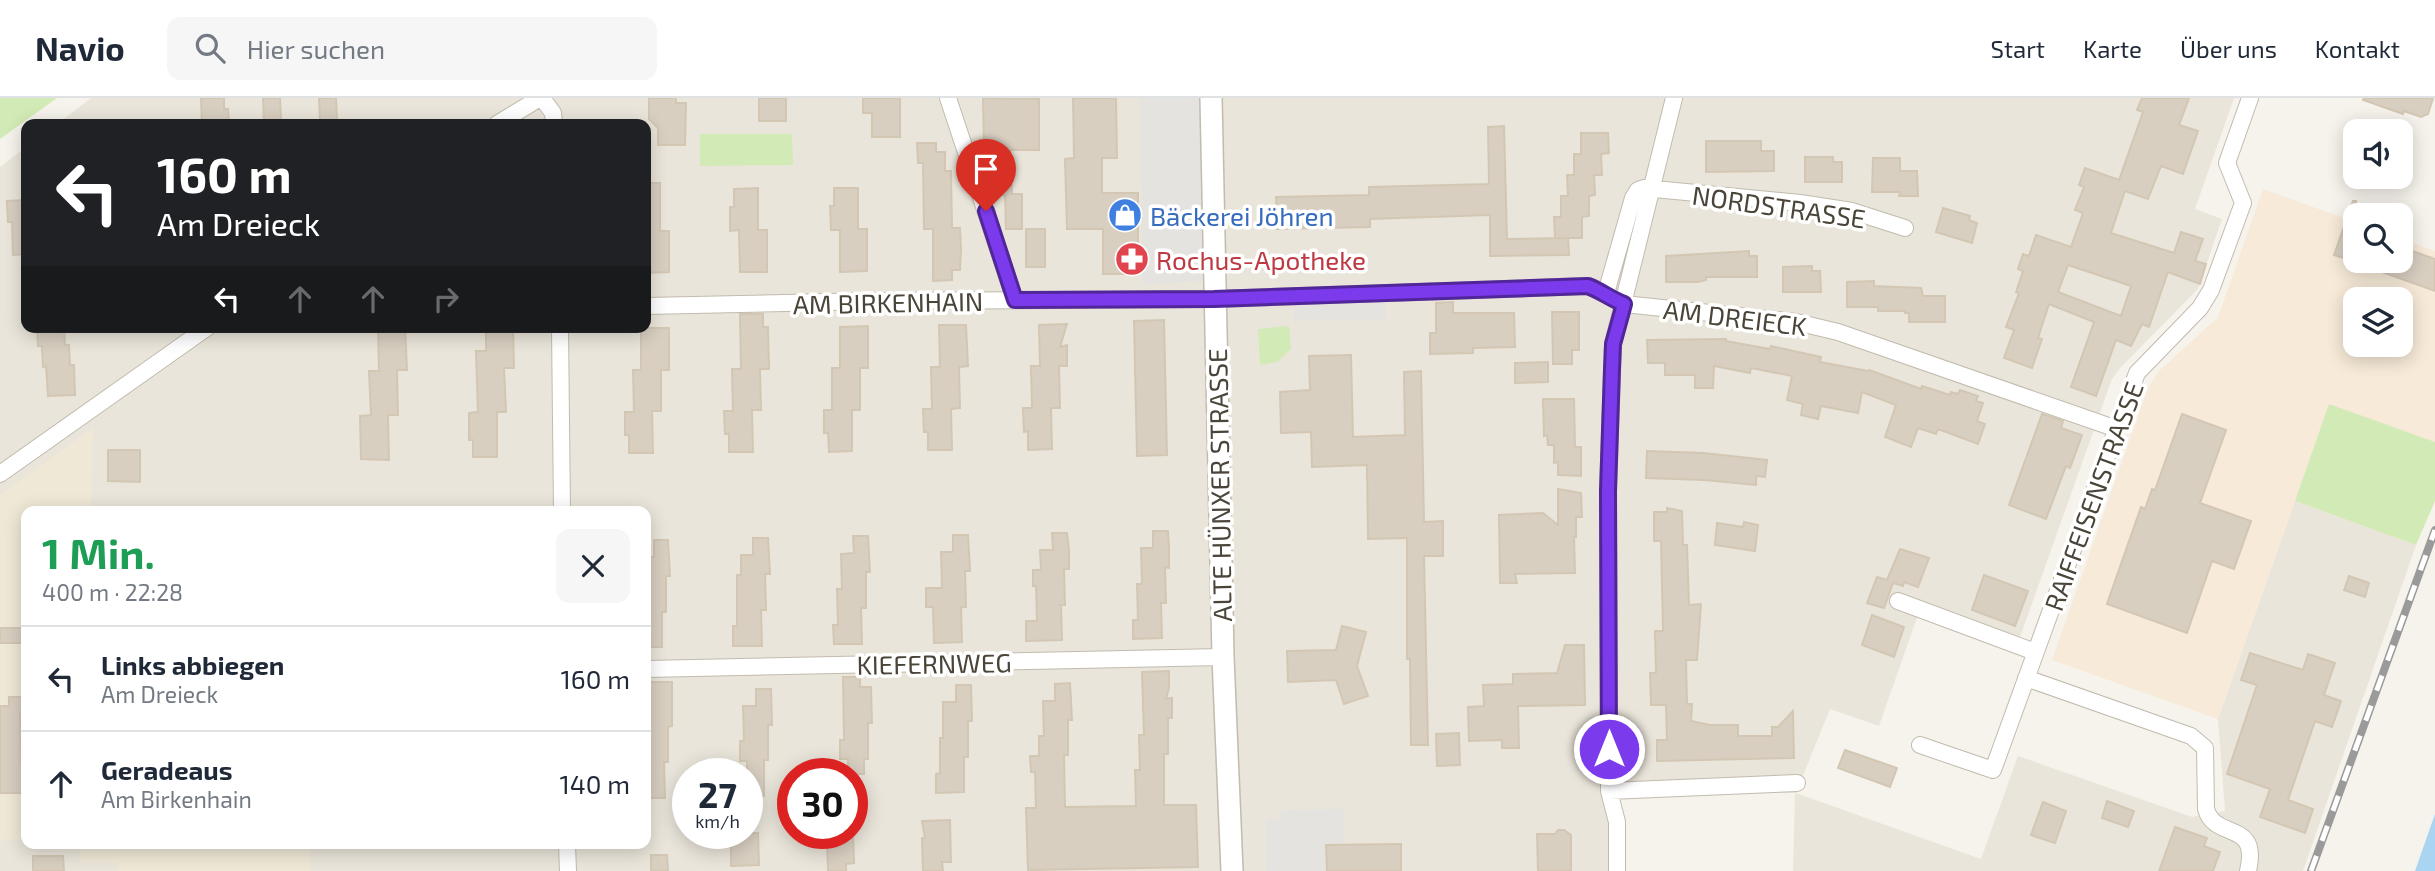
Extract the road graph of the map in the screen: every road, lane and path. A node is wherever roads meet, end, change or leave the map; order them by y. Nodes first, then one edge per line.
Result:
1 (541, 98) edge
2 (948, 98) edge
3 (1211, 98) edge
4 (1674, 98) edge
5 (2250, 98) edge
6 (505, 119) edge
7 (554, 119) edge
8 (1653, 189) junction
9 (1905, 228) dead end
10 (1606, 293) junction
11 (1214, 299) junction
12 (1015, 300) junction
13 (1624, 304) junction
14 (651, 306) edge
15 (200, 333) edge
16 (561, 333) edge
17 (2117, 429) junction
18 (0, 474) edge
19 (562, 506) edge
20 (1899, 601) dead end
21 (2035, 652) junction
22 (1223, 657) junction
23 (651, 669) edge
24 (2026, 678) junction
25 (1920, 745) dead end
26 (1797, 783) dead end
27 (1609, 791) junction
28 (567, 849) edge
29 (568, 871) edge
30 (1232, 871) edge
31 (1617, 871) edge
32 (2248, 871) edge

1 - 6 street
1 - 7 street
2 - 12 street
3 - 11 street, ALTE HÜNXER STRASSE
4 - 8 street
5 - 17 street, RAIFFEISENSTRASSE
8 - 9 street, NORDSTRASSE
8 - 10 street
8 - 13 street
10 - 11 street, AM DREIECK
10 - 13 street, AM DREIECK
11 - 12 street, AM BIRKENHAIN
11 - 22 street, ALTE HÜNXER STRASSE
12 - 14 street, AM BIRKENHAIN
13 - 17 street, AM DREIECK
13 - 27 street
15 - 18 street
16 - 19 street
17 - 21 street, RAIFFEISENSTRASSE
20 - 21 street
21 - 24 street, RAIFFEISENSTRASSE
22 - 23 street, KIEFERNWEG
22 - 30 street, ALTE HÜNXER STRASSE
24 - 25 street, RAIFFEISENSTRASSE
24 - 32 street
26 - 27 street
27 - 31 street
28 - 29 street

